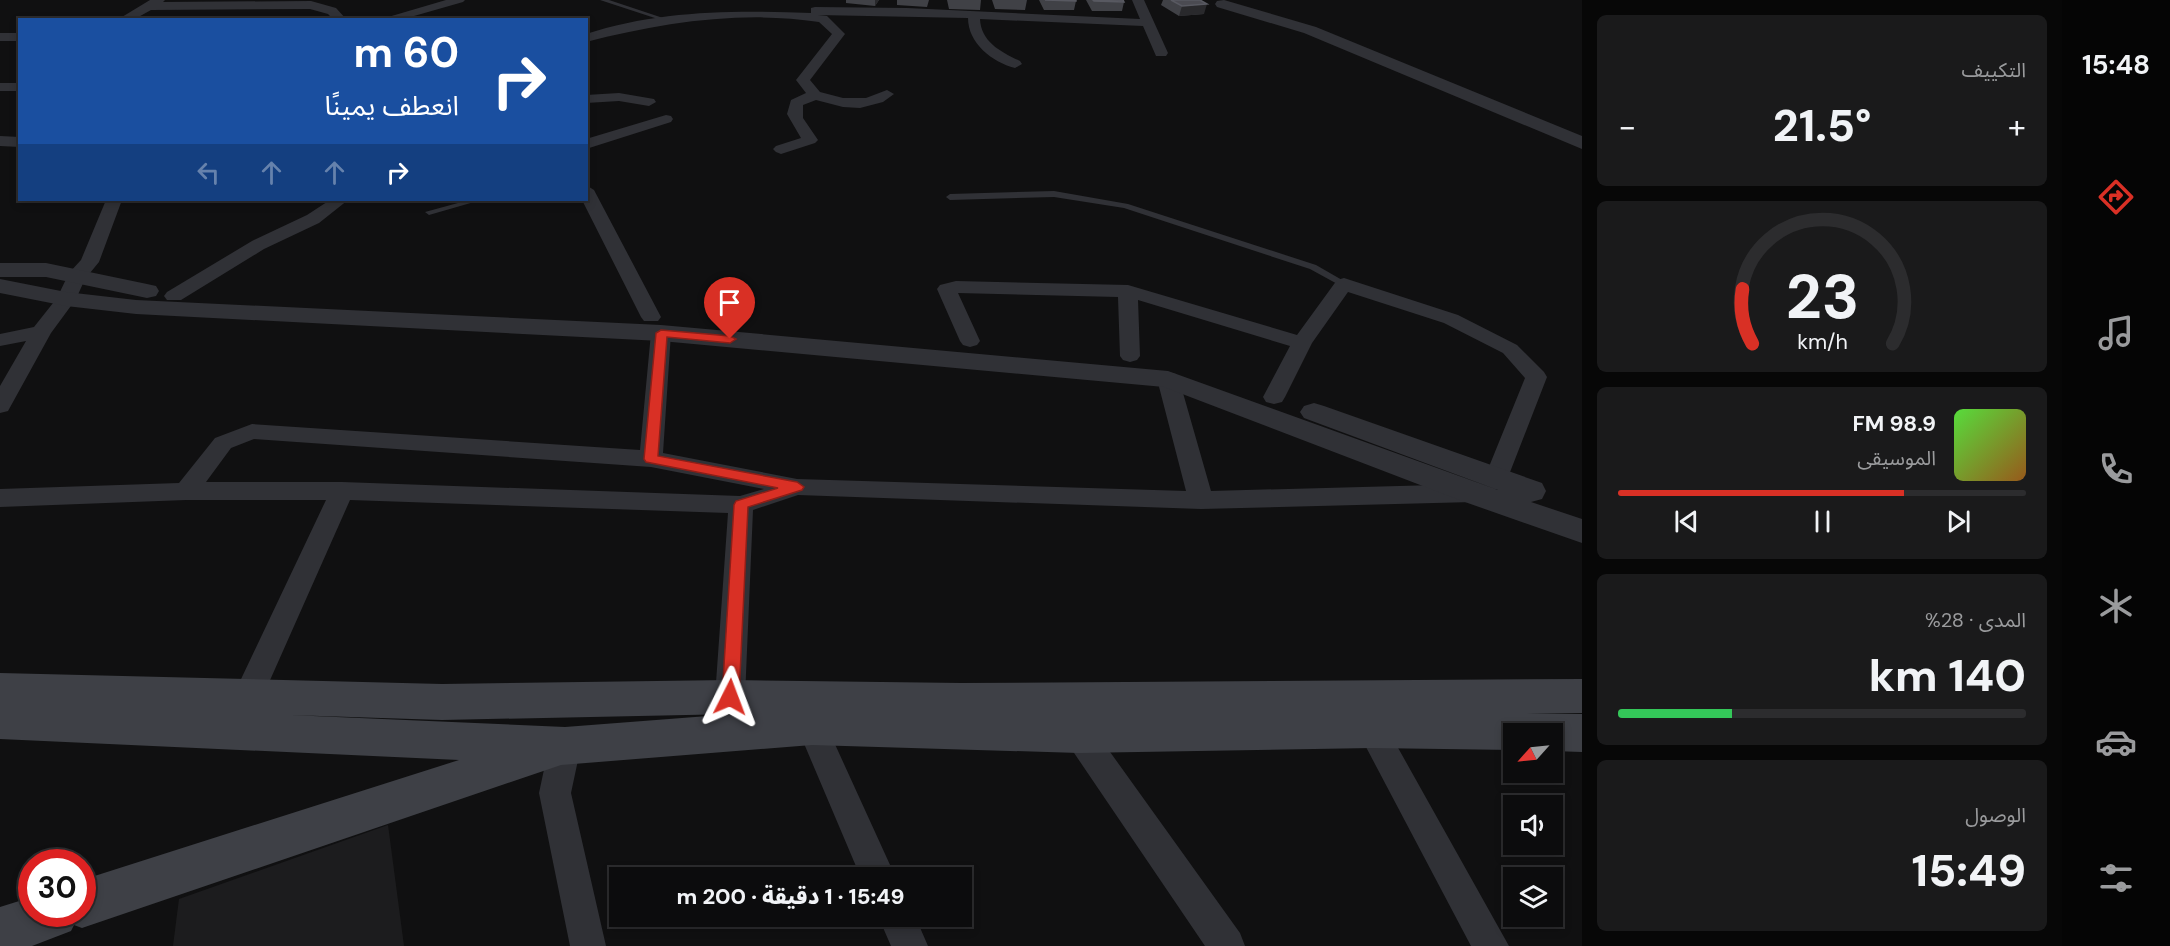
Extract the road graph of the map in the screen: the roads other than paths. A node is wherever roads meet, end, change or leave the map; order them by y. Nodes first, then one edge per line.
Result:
1 (159, 0) edge
2 (459, 0) edge
3 (603, 0) edge
4 (826, 0) edge
5 (1138, 0) edge
6 (1211, 2) edge
7 (1271, 2) edge
8 (146, 6) junction
9 (813, 14) junction
10 (974, 15) junction
11 (126, 18) edge
12 (339, 18) edge
13 (392, 18) edge
14 (666, 20) junction
15 (1148, 23) junction
16 (0, 37) edge
17 (18, 37) edge
18 (588, 37) edge
19 (1161, 53) dead end
20 (1015, 64) dead end
21 (0, 87) edge
22 (18, 87) edge
23 (887, 94) dead end
24 (815, 95) junction
25 (588, 99) edge
26 (649, 102) dead end
27 (666, 119) dead end
28 (1581, 140) edge
29 (0, 141) edge
30 (18, 142) edge
31 (588, 143) edge
32 (781, 149) dead end
33 (588, 194) edge
34 (950, 197) dead end
35 (114, 201) edge
36 (339, 201) edge
37 (473, 201) edge
38 (429, 212) dead end
39 (0, 270) edge
40 (1344, 284) junction
41 (0, 286) edge
42 (71, 288) junction
43 (1128, 291) junction
44 (174, 296) junction
45 (656, 325) junction
46 (41, 332) junction
47 (0, 340) edge
48 (970, 341) junction
49 (1302, 343) junction
50 (1130, 356) junction
51 (1168, 379) junction
52 (1274, 397) junction
53 (0, 406) edge
54 (651, 459) junction
55 (1437, 468) junction
56 (1496, 479) junction
57 (797, 487) junction
58 (186, 491) junction
59 (342, 491) junction
60 (1473, 493) junction
61 (0, 498) edge
62 (1201, 500) junction
63 (741, 505) junction
64 (1582, 509) edge
65 (1582, 531) edge
66 (0, 690) edge
67 (248, 696) junction
68 (1582, 696) edge
69 (730, 697) junction
70 (0, 721) edge
71 (812, 727) junction
72 (1372, 730) junction
73 (1582, 733) edge
74 (1079, 734) junction
75 (565, 746) junction
76 (874, 867) edge
77 (96, 905) edge
78 (902, 927) edge
79 (588, 946) edge
80 (910, 946) edge
81 (1227, 946) edge
82 (1491, 946) edge

1 - 8 street
2 - 13 street
3 - 14 lane
4 - 9 street
5 - 15 street
6 - 7 street
6 - 28 street
7 - 28 street
8 - 11 street
8 - 12 street
9 - 10 street
9 - 14 street
9 - 24 street
10 - 15 street
10 - 20 street
14 - 18 street
15 - 19 street
16 - 17 street
21 - 22 street
23 - 24 street
24 - 32 street
25 - 26 street
27 - 31 street
29 - 30 street
33 - 45 street
34 - 40 lane
35 - 42 street
36 - 44 street
37 - 38 lane
39 - 42 street
40 - 49 street
40 - 56 street
41 - 42 street
42 - 44 street
42 - 45 street
42 - 46 street
43 - 48 street
43 - 49 street
43 - 50 street
44 - 45 street
45 - 48 street
45 - 51 street
45 - 54 street
46 - 47 street
46 - 53 street
48 - 50 street
49 - 52 street
50 - 52 street
51 - 55 street
51 - 62 street
52 - 55 street
54 - 57 street
54 - 58 street
55 - 56 street
55 - 60 street
56 - 64 street
57 - 62 street
57 - 63 street
58 - 59 street
58 - 61 street
59 - 63 street
59 - 67 street
60 - 62 street
60 - 65 street
63 - 69 street
66 - 67 main road
67 - 69 main road
68 - 69 main road
70 - 75 main road
71 - 74 main road
71 - 75 main road
71 - 76 street
72 - 73 main road
72 - 74 main road
72 - 82 street
74 - 81 street
75 - 77 main road
75 - 79 street
78 - 80 street

